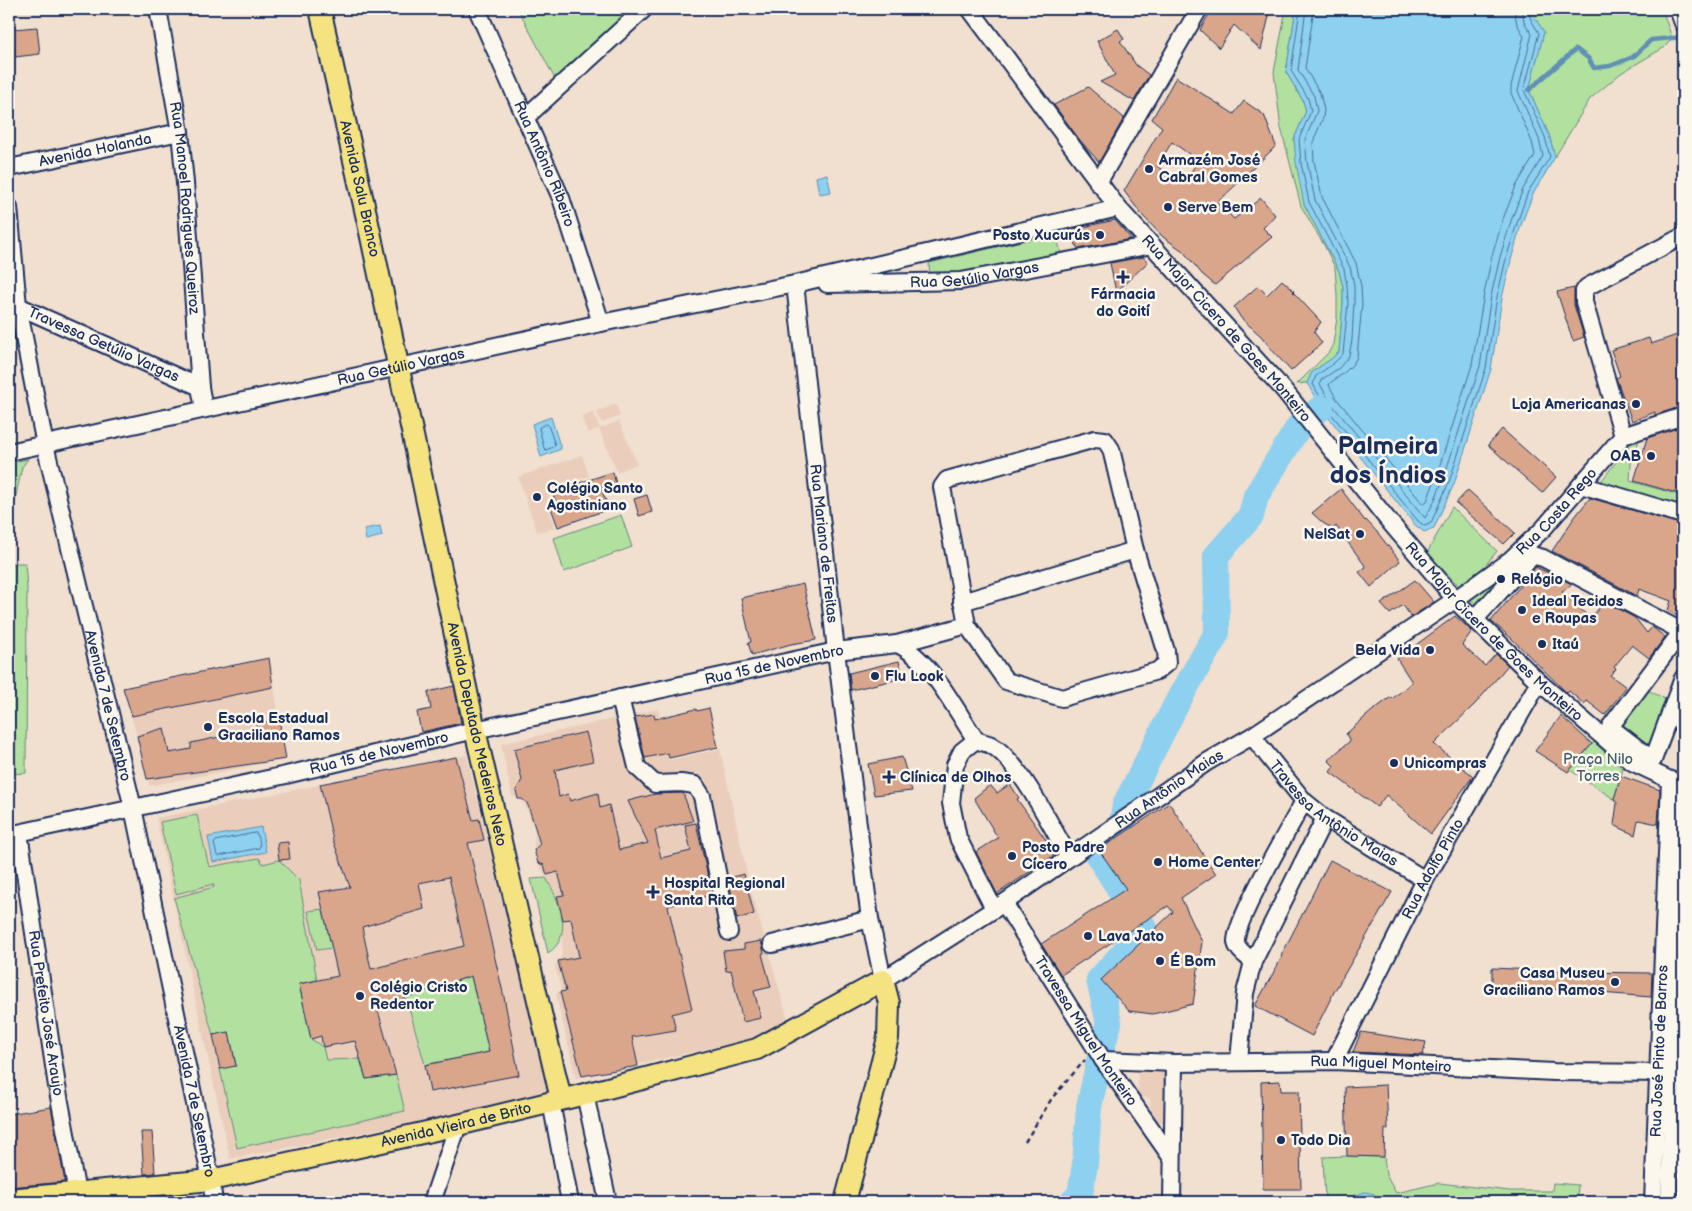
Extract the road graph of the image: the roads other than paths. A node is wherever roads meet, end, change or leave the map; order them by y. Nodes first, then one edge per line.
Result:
1 (158, 9) edge
2 (320, 9) edge
3 (477, 9) edge
4 (644, 9) edge
5 (970, 9) edge
6 (1199, 9) edge
7 (1678, 9) edge
8 (1683, 23) edge
9 (526, 117) junction
10 (180, 132) junction
11 (9, 168) edge
12 (1098, 183) junction
13 (9, 207) edge
14 (1118, 208) junction
15 (1683, 236) edge
16 (1152, 245) junction
17 (913, 256) junction
18 (916, 282) junction
19 (795, 284) junction
20 (13, 306) edge
21 (601, 323) junction
22 (398, 368) junction
23 (200, 387) junction
24 (204, 409) junction
25 (1683, 416) edge
26 (1623, 436) junction
27 (45, 444) junction
28 (9, 452) edge
29 (1581, 484) junction
30 (1683, 515) edge
31 (1135, 550) junction
32 (1526, 554) junction
33 (1456, 599) junction
34 (962, 602) junction
35 (1474, 620) junction
36 (967, 625) junction
37 (1683, 631) edge
38 (897, 644) junction
39 (836, 651) junction
40 (1683, 678) edge
41 (1539, 682) junction
42 (620, 698) junction
43 (475, 730) junction
44 (1252, 736) junction
45 (976, 740) junction
46 (1677, 782) edge
47 (1304, 801) junction
48 (133, 808) junction
49 (1325, 818) junction
50 (14, 834) edge
51 (1069, 857) junction
52 (1425, 880) junction
53 (999, 906) junction
54 (870, 919) junction
55 (729, 932) dead end
56 (772, 944) dead end
57 (1253, 962) junction
58 (883, 980) junction
59 (1674, 983) edge
60 (1100, 1054) junction
61 (1239, 1061) junction
62 (1334, 1061) junction
63 (1174, 1063) junction
64 (1665, 1073) junction
65 (585, 1094) junction
66 (556, 1100) junction
67 (458, 1125) junction
68 (1171, 1157) junction
69 (211, 1180) junction
70 (77, 1192) junction
71 (16, 1200) edge
72 (214, 1202) edge
73 (432, 1202) edge
74 (570, 1202) edge
75 (608, 1202) edge
76 (845, 1202) edge
77 (1172, 1202) edge
78 (1653, 1202) edge
79 (1669, 1202) edge

1 - 10 street, Rua Manoel Rodrigues Queiroz
2 - 22 main road, Avenida Salu Branco
3 - 9 street, Rua Antônio Ribeiro
4 - 9 street
5 - 12 street, Rua Major Cicero de Goes Monteiro
6 - 12 street
7 - 8 street
9 - 21 street, Rua Antônio Ribeiro
10 - 11 street, Avenida Holanda
10 - 23 street, Rua Manoel Rodrigues Queiroz
12 - 14 street, Rua Major Cicero de Goes Monteiro
13 - 20 street, Avenida 7 de Setembro
14 - 16 street, Rua Major Cicero de Goes Monteiro
14 - 17 street, Rua Getúlio Vargas
15 - 26 street
16 - 18 street, Rua Getúlio Vargas
16 - 33 street, Rua Major Cicero de Goes Monteiro
17 - 18 street
17 - 19 street, Rua Getúlio Vargas
18 - 19 street, Rua Getúlio Vargas
19 - 21 street, Rua Getúlio Vargas
19 - 39 street, Rua Mariano de Freitas
20 - 23 street, Travessa Getúlio Vargas
20 - 27 street, Avenida 7 de Setembro
21 - 22 street, Rua Getúlio Vargas
22 - 24 street, Rua Getúlio Vargas
22 - 43 main road, Avenida Deputado Medeiros Neto
23 - 24 street, Rua Manoel Rodrigues Queiroz
24 - 27 street, Rua Getúlio Vargas
25 - 26 street
26 - 29 street, Rua Costa Rego
27 - 28 street, Rua Getúlio Vargas
27 - 48 street, Avenida 7 de Setembro
29 - 30 street
29 - 32 street, Rua Costa Rego
31 - 34 street
31 - 34 street
31 - 36 street
32 - 33 street, Rua Costa Rego
32 - 35 street
32 - 37 street
33 - 35 street, Rua Major Cicero de Goes Monteiro
33 - 44 street, Rua Antônio Maias
34 - 36 street
35 - 41 street, Rua Major Cicero de Goes Monteiro
36 - 38 street, Rua 15 de Novembro
37 - 40 street
38 - 39 street, Rua 15 de Novembro
38 - 45 street
39 - 42 street, Rua 15 de Novembro
39 - 54 street, Rua Mariano de Freitas
41 - 46 street, Rua Major Cicero de Goes Monteiro
41 - 52 street, Rua Adolfo Pinto
42 - 43 street, Rua 15 de Novembro
42 - 55 street
43 - 48 street, Rua 15 de Novembro
43 - 66 main road, Avenida Deputado Medeiros Neto
44 - 47 street, Travessa Antônio Maias
44 - 51 street, Rua Antônio Maias
45 - 51 street
45 - 53 street, Travessa Miguel Monteiro
46 - 59 street, Rua José Pinto de Barros
47 - 49 street, Travessa Antônio Maias
47 - 57 street
48 - 50 street, Rua 15 de Novembro
48 - 69 street, Avenida 7 de Setembro
49 - 52 street, Travessa Antônio Maias
49 - 57 street
50 - 70 street, Rua Prefeito José Araujo
51 - 53 street, Rua Antônio Maias
52 - 62 street, Rua Adolfo Pinto
53 - 58 street, Rua Antônio Maias
53 - 60 street, Travessa Miguel Monteiro
54 - 56 street
54 - 58 street, Rua Mariano de Freitas
57 - 61 street
58 - 65 main road, Avenida Vieira de Brito
58 - 76 main road
59 - 64 street, Rua José Pinto de Barros
60 - 63 street, Rua Miguel Monteiro
60 - 68 street, Travessa Miguel Monteiro
61 - 62 street, Rua Miguel Monteiro
61 - 63 street, Rua Miguel Monteiro
62 - 64 street, Rua Miguel Monteiro
63 - 68 street
64 - 78 street, Rua José Pinto de Barros
64 - 79 street, Rua José Pinto de Barros
65 - 66 main road, Avenida Vieira de Brito
65 - 75 street
66 - 67 main road, Avenida Vieira de Brito
66 - 74 street
67 - 69 main road, Avenida Vieira de Brito
67 - 73 street
68 - 77 street
69 - 70 main road, Avenida Vieira de Brito
69 - 72 street, Avenida 7 de Setembro
70 - 71 main road, Avenida Vieira de Brito

